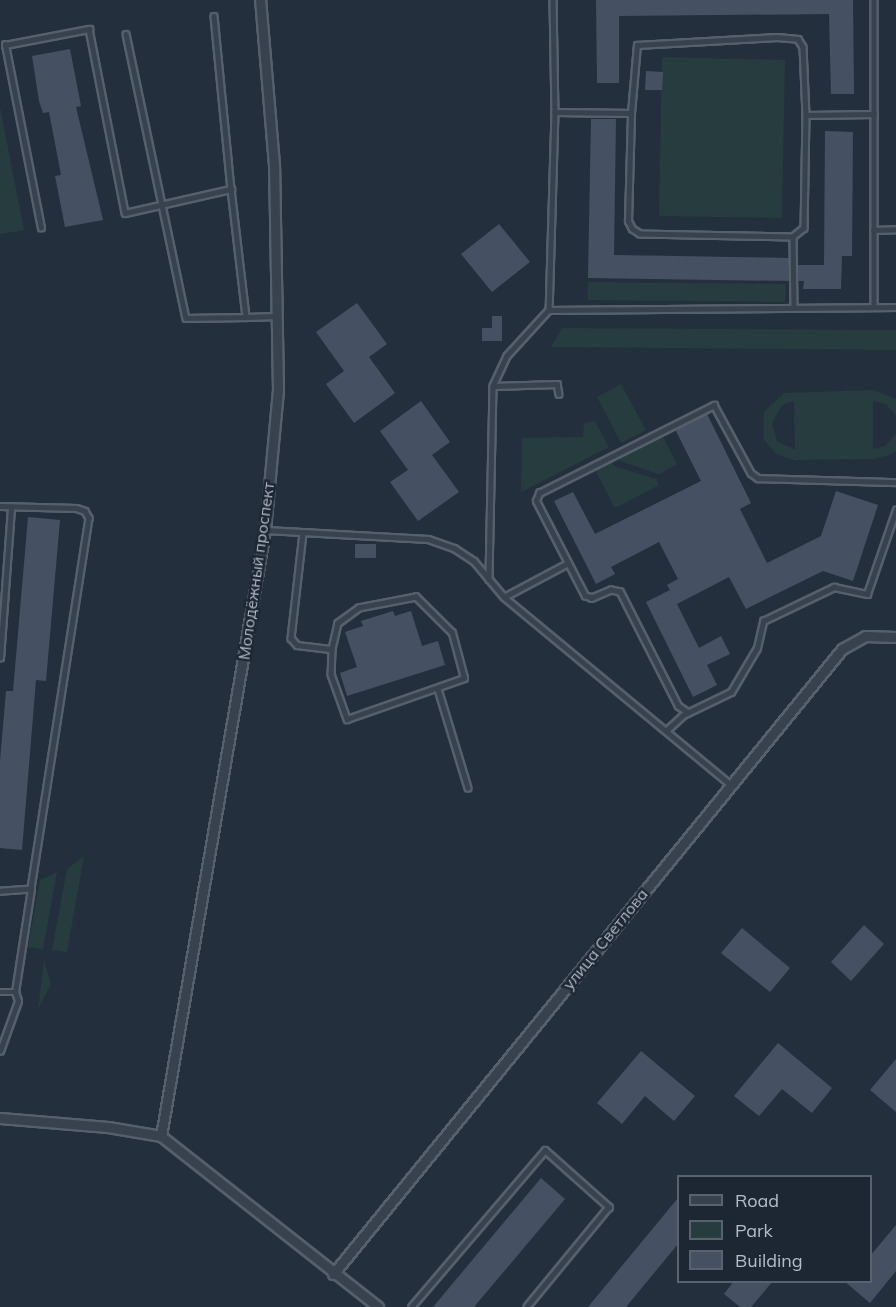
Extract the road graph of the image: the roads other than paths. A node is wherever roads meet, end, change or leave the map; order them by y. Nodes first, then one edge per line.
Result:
1 (260, 0) edge
2 (553, 0) edge
3 (874, 0) edge
4 (214, 16) dead end
5 (126, 34) dead end
6 (555, 112) junction
7 (632, 113) junction
8 (874, 114) junction
9 (806, 115) junction
10 (231, 189) junction
11 (159, 205) junction
12 (41, 228) dead end
13 (896, 229) edge
14 (873, 230) junction
15 (793, 237) junction
16 (794, 306) junction
17 (874, 307) junction
18 (896, 307) edge
19 (549, 310) junction
20 (277, 316) junction
21 (246, 317) junction
22 (493, 386) junction
23 (559, 394) dead end
24 (896, 482) edge
25 (0, 506) edge
26 (11, 507) junction
27 (896, 510) edge
28 (265, 530) junction
29 (303, 533) junction
30 (568, 563) junction
31 (489, 579) junction
32 (504, 597) junction
33 (896, 637) edge
34 (332, 649) junction
35 (0, 658) edge
36 (438, 689) junction
37 (688, 713) junction
38 (667, 730) junction
39 (731, 784) junction
40 (468, 788) dead end
41 (31, 889) junction
42 (0, 891) edge
43 (0, 992) edge
44 (15, 992) junction
45 (0, 1051) edge
46 (0, 1118) edge
47 (161, 1136) junction
48 (333, 1275) junction
49 (378, 1307) edge
50 (411, 1307) edge
51 (527, 1307) edge

1 - 20 street, Молодёжный проспект
2 - 6 lane
3 - 8 lane
4 - 10 lane
5 - 11 lane
6 - 7 lane
6 - 19 lane
7 - 9 lane
7 - 15 lane
8 - 9 lane
8 - 14 lane
9 - 15 lane
10 - 11 lane
10 - 21 lane
11 - 12 lane
11 - 21 lane
13 - 14 lane
14 - 17 lane
15 - 16 lane
16 - 17 lane
16 - 19 lane
17 - 18 lane
19 - 22 lane
20 - 21 lane
20 - 28 street, Молодёжный проспект
22 - 23 lane
22 - 31 lane
24 - 30 lane
25 - 26 lane
26 - 35 lane
26 - 41 lane
27 - 37 lane
28 - 29 lane
28 - 47 street, Молодёжный проспект
29 - 31 lane
29 - 34 lane
30 - 32 lane
30 - 37 lane
31 - 32 lane
32 - 38 lane
33 - 39 street, улица Светлова
34 - 36 lane
34 - 36 lane
36 - 40 lane
37 - 38 lane
38 - 39 lane
39 - 48 street, улица Светлова
41 - 42 lane
41 - 44 lane
43 - 44 lane
44 - 45 lane
46 - 47 street
47 - 48 street
48 - 49 street
50 - 51 lane

